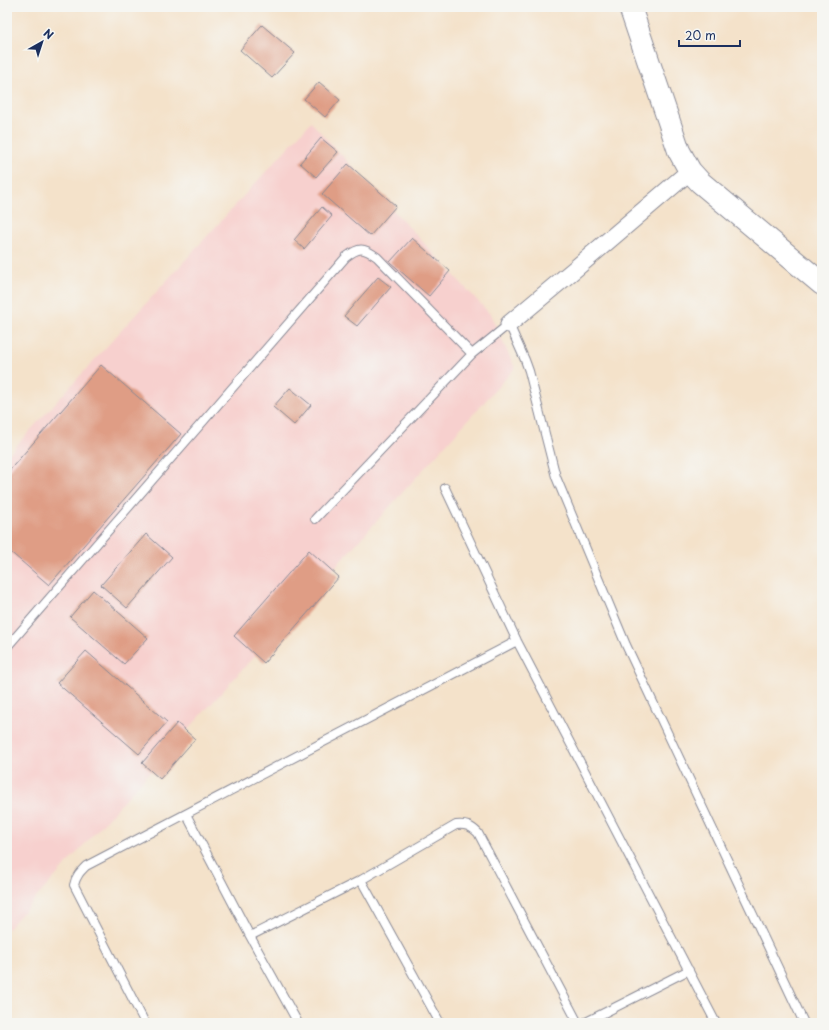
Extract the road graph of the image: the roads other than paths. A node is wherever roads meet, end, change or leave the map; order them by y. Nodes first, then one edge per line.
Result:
1 (630, 7) edge
2 (690, 171) junction
3 (822, 284) edge
4 (508, 324) junction
5 (472, 354) junction
6 (445, 488) dead end
7 (316, 519) dead end
8 (517, 641) junction
9 (7, 647) edge
10 (186, 814) junction
11 (361, 880) junction
12 (250, 936) junction
13 (689, 970) junction
14 (145, 1023) edge
15 (298, 1023) edge
16 (440, 1023) edge
17 (578, 1023) edge
18 (584, 1023) edge
19 (716, 1023) edge
20 (804, 1023) edge

1 - 2 street
2 - 3 street
2 - 4 street
4 - 5 lane
4 - 20 lane
5 - 7 lane
5 - 9 lane
6 - 8 lane
8 - 10 lane
8 - 13 lane
10 - 12 lane
10 - 14 lane
11 - 12 lane
11 - 16 lane
11 - 17 lane
12 - 15 lane
13 - 18 lane
13 - 19 lane

